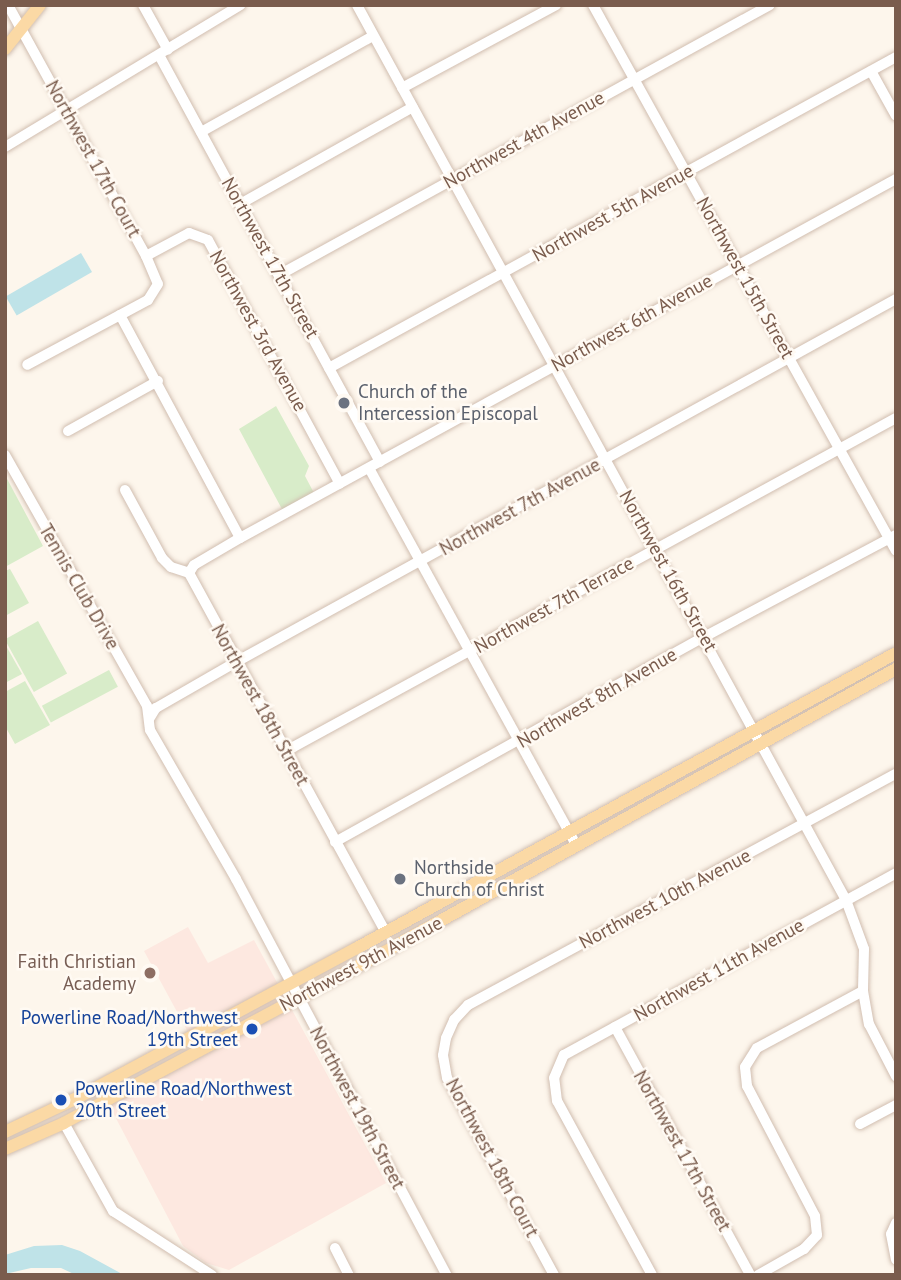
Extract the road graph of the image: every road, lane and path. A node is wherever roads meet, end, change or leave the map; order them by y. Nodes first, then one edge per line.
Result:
1 (8, 5) edge
2 (40, 5) edge
3 (143, 5) edge
4 (240, 5) edge
5 (357, 5) edge
6 (556, 5) edge
7 (593, 5) edge
8 (770, 5) edge
9 (21, 28) junction
10 (373, 36) junction
11 (5, 49) edge
12 (164, 53) junction
13 (896, 57) edge
14 (871, 71) junction
15 (634, 79) junction
16 (402, 88) junction
17 (413, 107) junction
18 (66, 110) junction
19 (896, 116) edge
20 (201, 132) junction
21 (5, 147) edge
22 (687, 173) junction
23 (896, 179) edge
24 (452, 180) junction
25 (240, 204) junction
26 (146, 256) junction
27 (739, 265) junction
28 (505, 273) junction
29 (279, 275) junction
30 (896, 299) edge
31 (120, 315) junction
32 (788, 358) junction
33 (27, 365) dead end
34 (554, 366) junction
35 (329, 368) junction
36 (158, 380) junction
37 (896, 418) edge
38 (68, 431) dead end
39 (839, 449) junction
40 (5, 455) edge
41 (607, 459) junction
42 (380, 462) junction
43 (369, 468) junction
44 (340, 484) junction
45 (125, 490) dead end
46 (892, 537) edge
47 (240, 538) junction
48 (655, 548) junction
49 (896, 551) edge
50 (421, 561) junction
51 (189, 573) junction
52 (704, 637) junction
53 (471, 651) junction
54 (896, 653) edge
55 (236, 662) junction
56 (896, 670) edge
57 (149, 720) junction
58 (754, 731) junction
59 (521, 741) junction
60 (761, 744) junction
61 (286, 751) junction
62 (896, 774) edge
63 (804, 824) junction
64 (569, 831) junction
65 (335, 842) junction
66 (577, 846) junction
67 (896, 873) edge
68 (846, 901) junction
69 (386, 933) junction
70 (290, 984) junction
71 (863, 991) junction
72 (298, 998) junction
73 (615, 1027) junction
74 (446, 1038) joint
75 (896, 1076) edge
76 (79, 1097) junction
77 (896, 1105) edge
78 (57, 1108) junction
79 (64, 1123) junction
80 (860, 1124) dead end
81 (5, 1132) edge
82 (41, 1133) junction
83 (5, 1149) edge
84 (896, 1223) edge
85 (335, 1248) dead end
86 (896, 1260) edge
87 (212, 1275) edge
88 (349, 1275) edge
89 (447, 1275) edge
90 (554, 1275) edge
91 (652, 1275) edge
92 (750, 1275) edge
93 (758, 1275) edge

1 - 9 street, Northwest 17th Court
2 - 9 main road
3 - 12 street, Northwest 17th Street
4 - 12 street
5 - 10 street, Northwest 16th Street
6 - 16 street
7 - 15 street, Northwest 15th Street
8 - 15 street, Northwest 4th Avenue
9 - 11 main road
9 - 18 street, Northwest 17th Court
10 - 16 street, Northwest 16th Street
10 - 20 street
12 - 18 street
12 - 20 street, Northwest 17th Street
13 - 14 street, Northwest 5th Avenue
14 - 19 street
14 - 22 street, Northwest 5th Avenue
15 - 22 street, Northwest 15th Street
15 - 24 street, Northwest 4th Avenue
16 - 17 street, Northwest 16th Street
17 - 24 street, Northwest 16th Street
17 - 25 street
18 - 21 street
18 - 26 street, Northwest 17th Court
20 - 25 street, Northwest 17th Street
22 - 27 street, Northwest 15th Street
22 - 28 street, Northwest 5th Avenue
23 - 27 street, Northwest 6th Avenue
24 - 28 street, Northwest 16th Street
24 - 29 street, Northwest 4th Avenue
25 - 29 street, Northwest 17th Street
26 - 31 street, Northwest 17th Court
26 - 44 street, Northwest 3rd Avenue
27 - 32 street, Northwest 15th Street
27 - 34 street, Northwest 6th Avenue
28 - 34 street, Northwest 16th Street
28 - 35 street, Northwest 5th Avenue
29 - 35 street, Northwest 17th Street
30 - 32 street, Northwest 7th Avenue
31 - 33 street
31 - 36 street
32 - 39 street, Northwest 15th Street
32 - 41 street, Northwest 7th Avenue
34 - 41 street, Northwest 16th Street
34 - 42 street, Northwest 6th Avenue
35 - 42 street, Northwest 17th Street
36 - 38 street
36 - 47 street
37 - 39 street, Northwest 7th Terrace
39 - 46 street, Northwest 15th Street
39 - 48 street, Northwest 7th Terrace
40 - 57 street, Tennis Club Drive
41 - 48 street, Northwest 16th Street
41 - 50 street, Northwest 7th Avenue
42 - 43 street, Northwest 6th Avenue
43 - 44 street, Northwest 6th Avenue
43 - 50 street
44 - 47 street, Northwest 6th Avenue
45 - 51 street
46 - 49 street, Northwest 15th Street
46 - 52 street, Northwest 8th Avenue
47 - 51 street, Northwest 6th Avenue
48 - 52 street, Northwest 16th Street
48 - 53 street, Northwest 7th Terrace
50 - 53 street
50 - 55 street, Northwest 7th Avenue
51 - 55 street, Northwest 18th Street
52 - 58 street, Northwest 16th Street
52 - 59 street, Northwest 8th Avenue
53 - 59 street
53 - 61 street, Northwest 7th Terrace
54 - 58 main road, Northwest 9th Avenue
55 - 57 street, Northwest 7th Avenue
55 - 61 street, Northwest 18th Street
56 - 60 main road, Northwest 9th Avenue
57 - 70 street, Northwest 19th Street
58 - 60 street, Northwest 16th Street
58 - 64 main road, Northwest 9th Avenue
59 - 64 street
59 - 65 street, Northwest 8th Avenue
60 - 63 street, Northwest 16th Street
60 - 66 main road, Northwest 9th Avenue
61 - 65 street, Northwest 18th Street
62 - 63 street, Northwest 10th Avenue
63 - 68 street, Northwest 16th Street
63 - 74 street, Northwest 10th Avenue
64 - 66 street
64 - 69 main road, Northwest 9th Avenue
65 - 69 street, Northwest 18th Street
66 - 72 main road, Northwest 9th Avenue
67 - 68 street, Northwest 11th Avenue
68 - 71 street, Northwest 16th Street
68 - 73 street, Northwest 11th Avenue
69 - 70 main road, Northwest 9th Avenue
70 - 72 street, Northwest 19th Street
70 - 76 main road, Northwest 9th Avenue
71 - 75 street, Northwest 16th Street
71 - 93 street
72 - 79 main road, Northwest 9th Avenue
72 - 89 street, Northwest 19th Street
73 - 91 street, Northwest 11th Avenue
73 - 92 street, Northwest 17th Street
74 - 90 street, Northwest 18th Court
76 - 78 main road, Northwest 9th Avenue
76 - 79 main road
77 - 80 street
78 - 81 main road, Northwest 9th Avenue
78 - 82 main road
79 - 82 main road, Northwest 9th Avenue
79 - 87 street
82 - 83 main road, Northwest 9th Avenue
84 - 86 street
85 - 88 street

